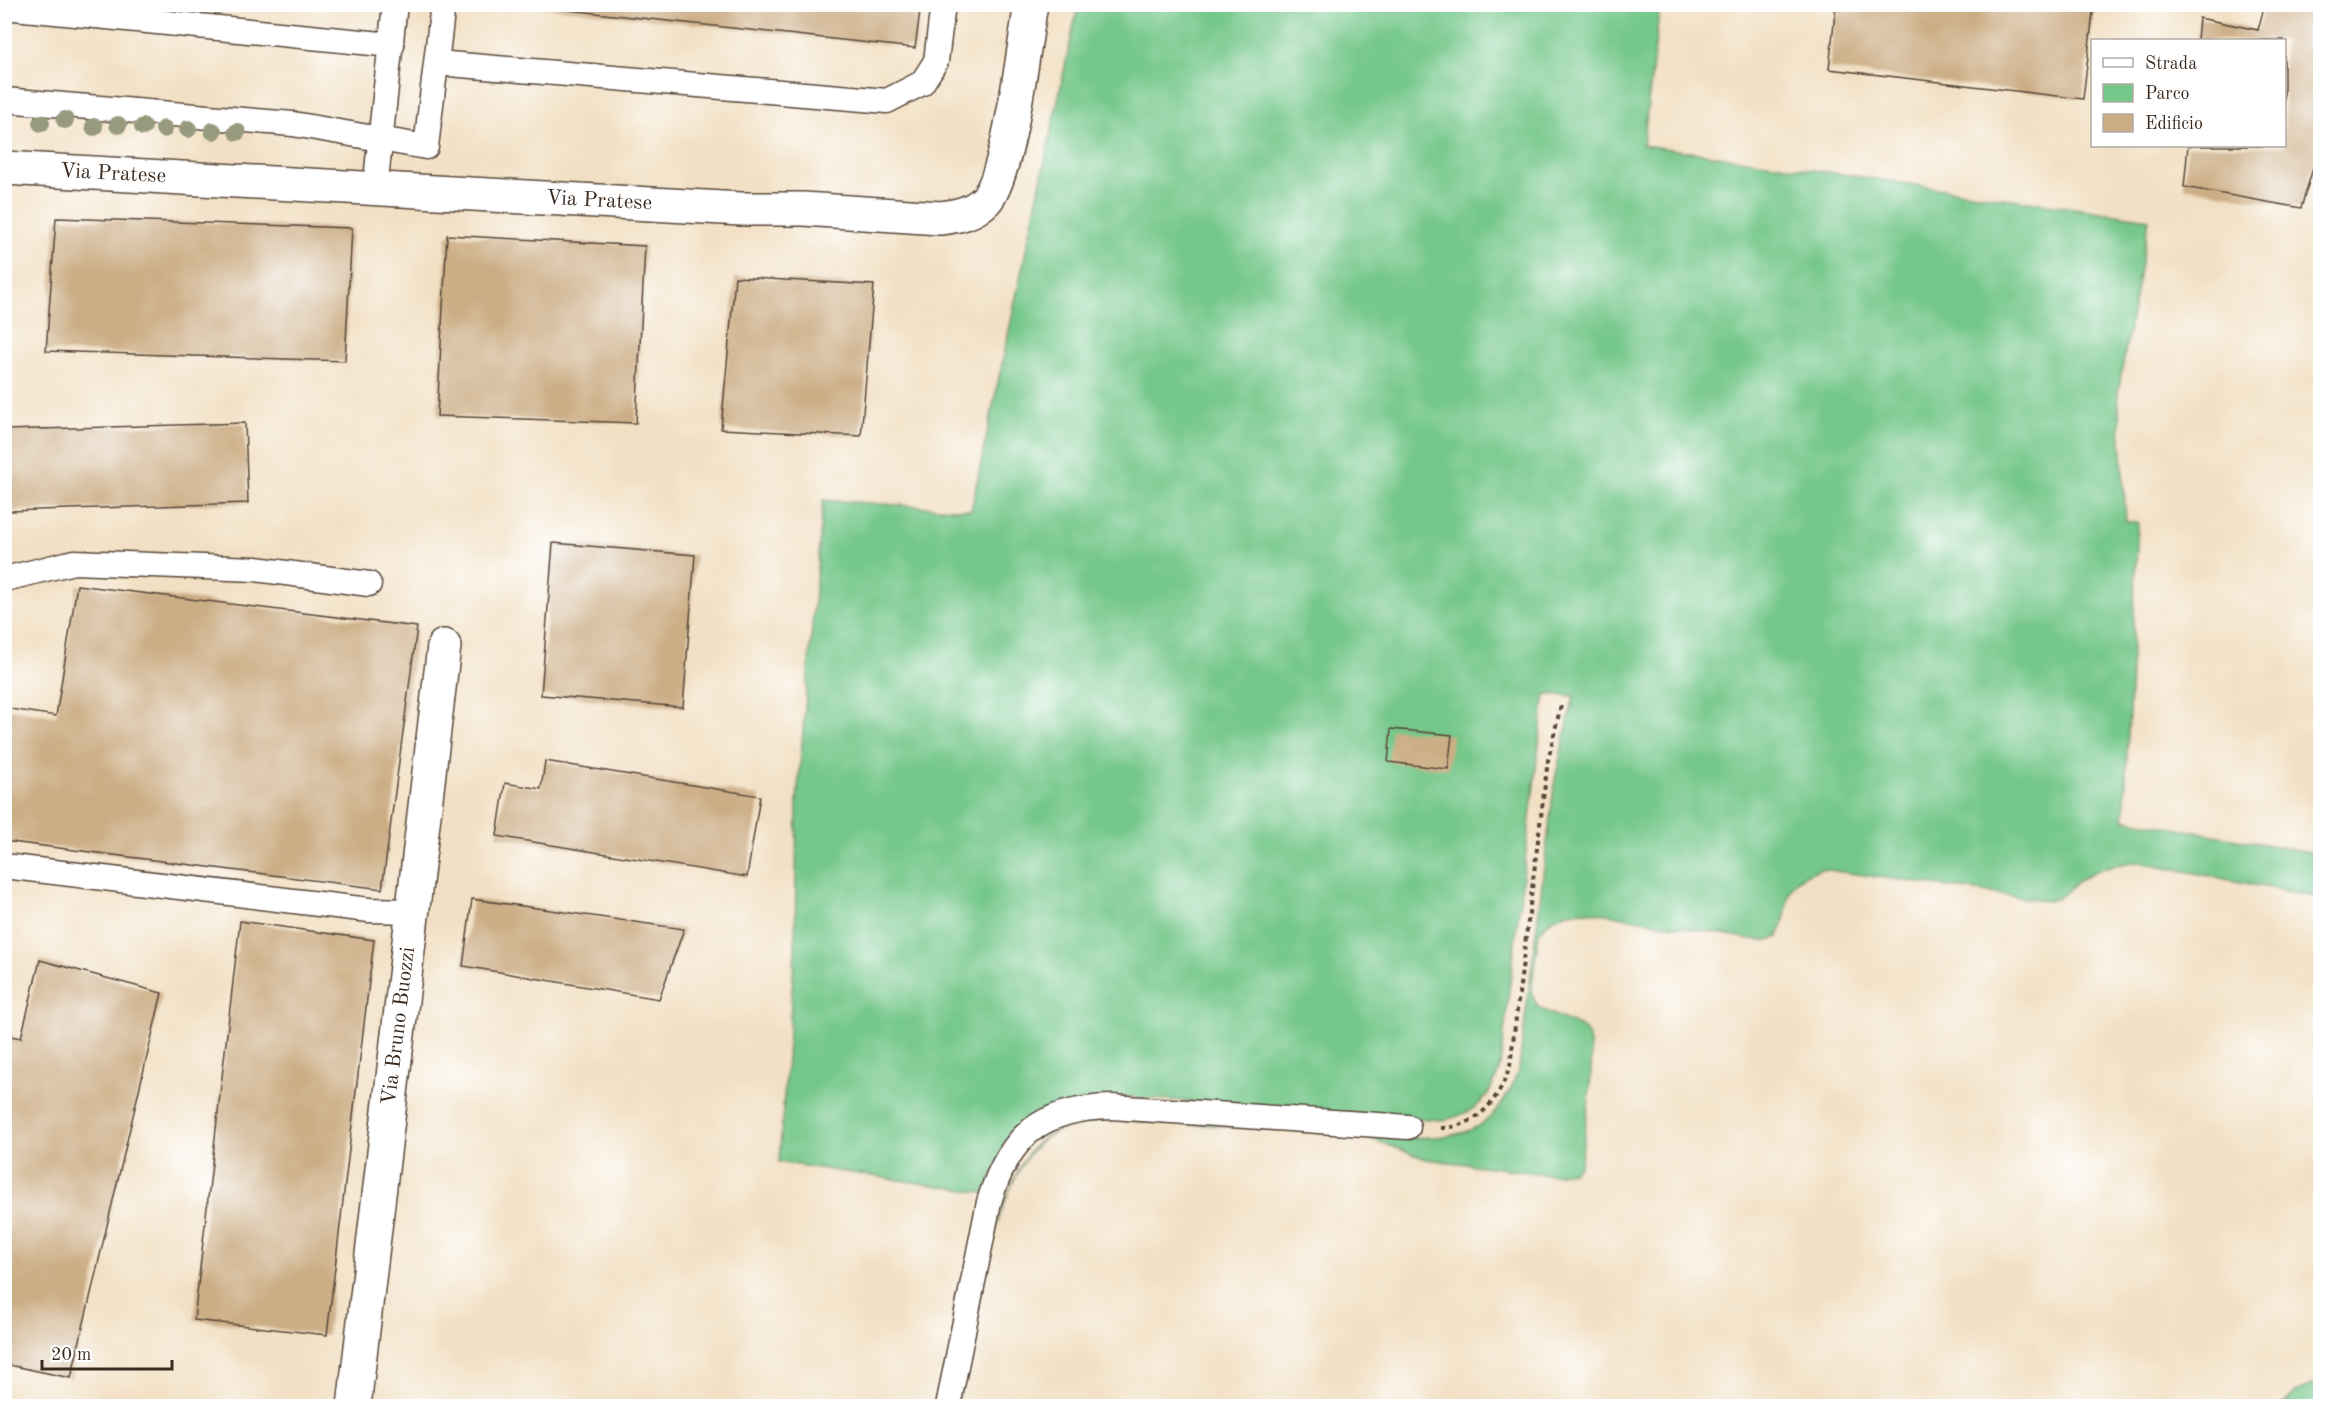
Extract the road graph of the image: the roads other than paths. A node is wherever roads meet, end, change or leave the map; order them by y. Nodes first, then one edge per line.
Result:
1 (395, 4) edge
2 (443, 4) edge
3 (943, 4) edge
4 (1031, 4) edge
5 (4, 7) edge
6 (392, 45) junction
7 (437, 63) junction
8 (4, 100) edge
9 (4, 168) edge
10 (375, 189) junction
11 (6, 579) edge
12 (369, 584) dead end
13 (444, 646) dead end
14 (4, 866) edge
15 (413, 910) junction
16 (1408, 1127) road end
17 (354, 1407) edge
18 (948, 1407) edge

1 - 6 lane
2 - 7 lane
3 - 7 lane
4 - 10 street, Via Pratese
5 - 6 lane
6 - 10 lane
7 - 8 lane
9 - 10 street, Via Pratese
11 - 12 lane
13 - 15 street, Via Bruno Buozzi
14 - 15 lane
15 - 17 street, Via Bruno Buozzi
16 - 18 lane

